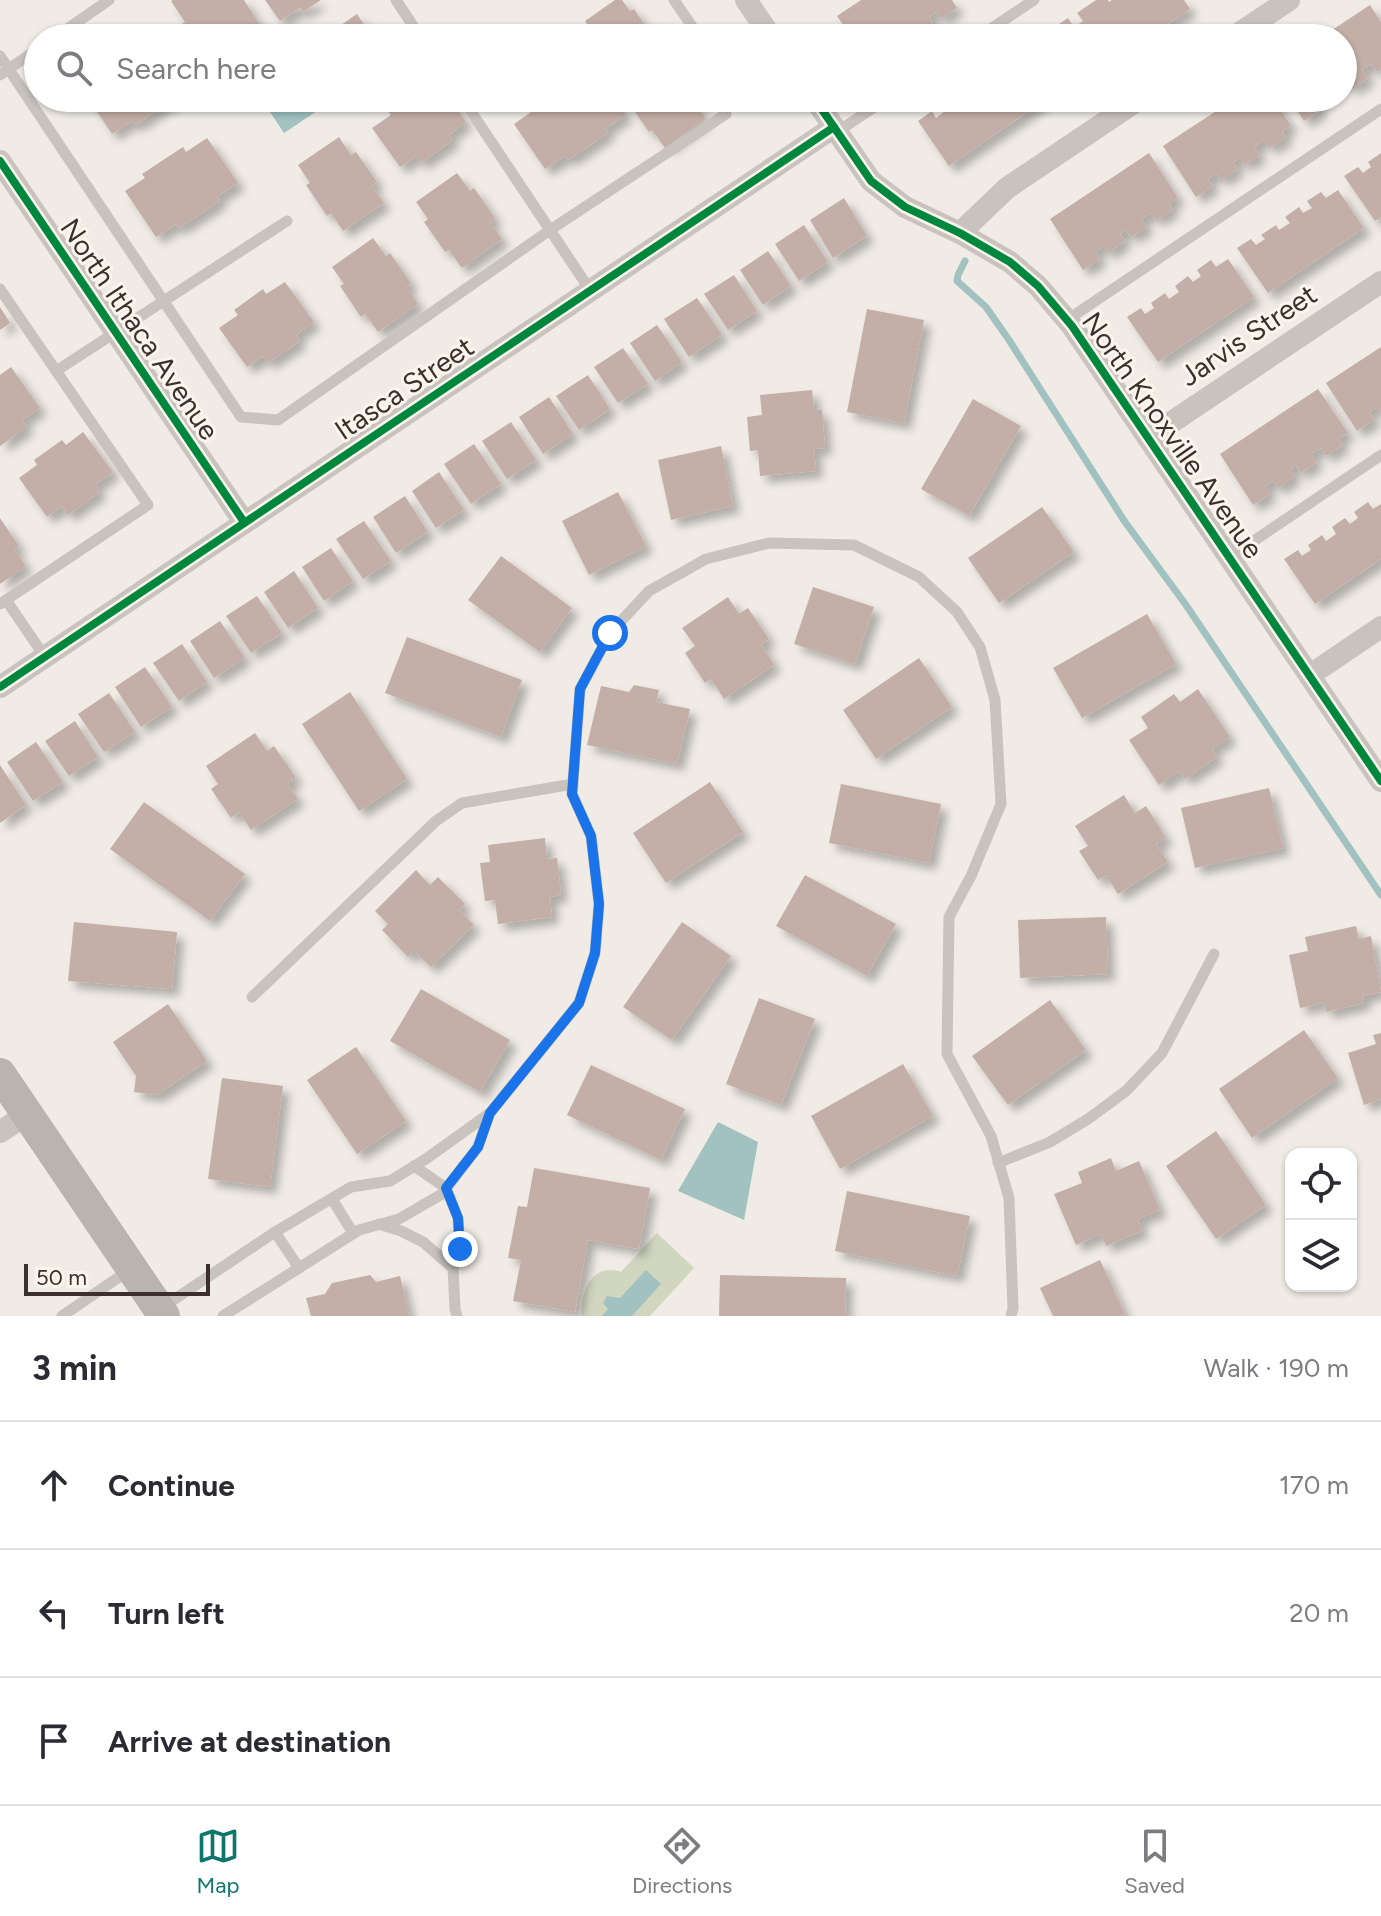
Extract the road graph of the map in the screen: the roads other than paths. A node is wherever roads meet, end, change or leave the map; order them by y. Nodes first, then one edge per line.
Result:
1 (109, 0) edge
2 (396, 0) edge
3 (674, 0) edge
4 (746, 0) edge
5 (1034, 0) edge
6 (1289, 0) edge
7 (74, 24) edge
8 (412, 24) edge
9 (690, 24) edge
10 (762, 24) edge
11 (998, 24) edge
12 (1253, 24) edge
13 (0, 56) edge
14 (24, 58) edge
15 (4, 72) edge
16 (24, 101) edge
17 (1381, 109) edge
18 (32, 112) edge
19 (471, 112) edge
20 (726, 112) edge
21 (824, 112) edge
22 (865, 112) edge
23 (1120, 112) edge
24 (836, 130) junction
25 (0, 161) edge
26 (287, 221) dead end
27 (550, 230) junction
28 (960, 233) junction
29 (1381, 282) edge
30 (0, 289) edge
31 (590, 290) junction
32 (163, 301) junction
33 (1067, 320) junction
34 (116, 332) junction
35 (56, 371) junction
36 (1148, 438) junction
37 (1381, 455) edge
38 (244, 522) junction
39 (1230, 557) junction
40 (3, 602) edge
41 (1381, 627) edge
42 (45, 657) junction
43 (1310, 675) junction
44 (0, 687) edge
45 (1381, 781) edge
46 (573, 784) junction
47 (1214, 954) dead end
48 (252, 997) dead end
49 (0, 1074) edge
50 (490, 1113) junction
51 (27, 1114) junction
52 (0, 1132) edge
53 (998, 1163) junction
54 (414, 1166) junction
55 (446, 1188) junction
56 (332, 1199) junction
57 (379, 1224) junction
58 (275, 1232) junction
59 (353, 1233) junction
60 (299, 1268) junction
61 (453, 1268) junction
62 (132, 1269) junction
63 (162, 1313) edge
64 (62, 1316) edge
65 (223, 1316) edge
66 (457, 1316) edge
67 (1011, 1316) edge

1 - 7 lane
2 - 8 lane
3 - 9 lane
4 - 10 street
5 - 11 lane
6 - 12 street
13 - 15 lane
14 - 15 lane
15 - 16 lane
17 - 33 lane
18 - 32 lane
19 - 27 lane
20 - 27 lane
21 - 24 street, North Knoxville Avenue
22 - 24 lane
23 - 28 street
24 - 28 street, North Knoxville Avenue
24 - 31 street, Itasca Street
25 - 34 street, North Ithaca Avenue
26 - 32 lane
27 - 31 lane
27 - 32 lane
28 - 33 street, North Knoxville Avenue
29 - 36 street, Jarvis Street
30 - 35 lane
31 - 38 street, Itasca Street
32 - 34 lane
33 - 36 street, North Knoxville Avenue
34 - 35 lane
34 - 38 street, North Ithaca Avenue
35 - 40 lane
36 - 39 street, North Knoxville Avenue
37 - 39 lane
38 - 42 street, Itasca Street
39 - 43 street, North Knoxville Avenue
40 - 42 lane
41 - 43 street
42 - 44 street, Itasca Street
43 - 45 street, North Knoxville Avenue
46 - 48 lane
46 - 50 lane
46 - 53 lane
47 - 53 lane
49 - 51 main road
50 - 54 lane
50 - 55 lane
51 - 52 street
51 - 62 main road
53 - 67 lane
54 - 55 lane
54 - 56 lane
55 - 57 lane
55 - 61 lane
56 - 58 lane
56 - 59 lane
57 - 59 lane
57 - 61 lane
58 - 60 lane
58 - 63 lane
59 - 60 lane
60 - 65 lane
61 - 66 lane
62 - 63 main road
62 - 64 lane

